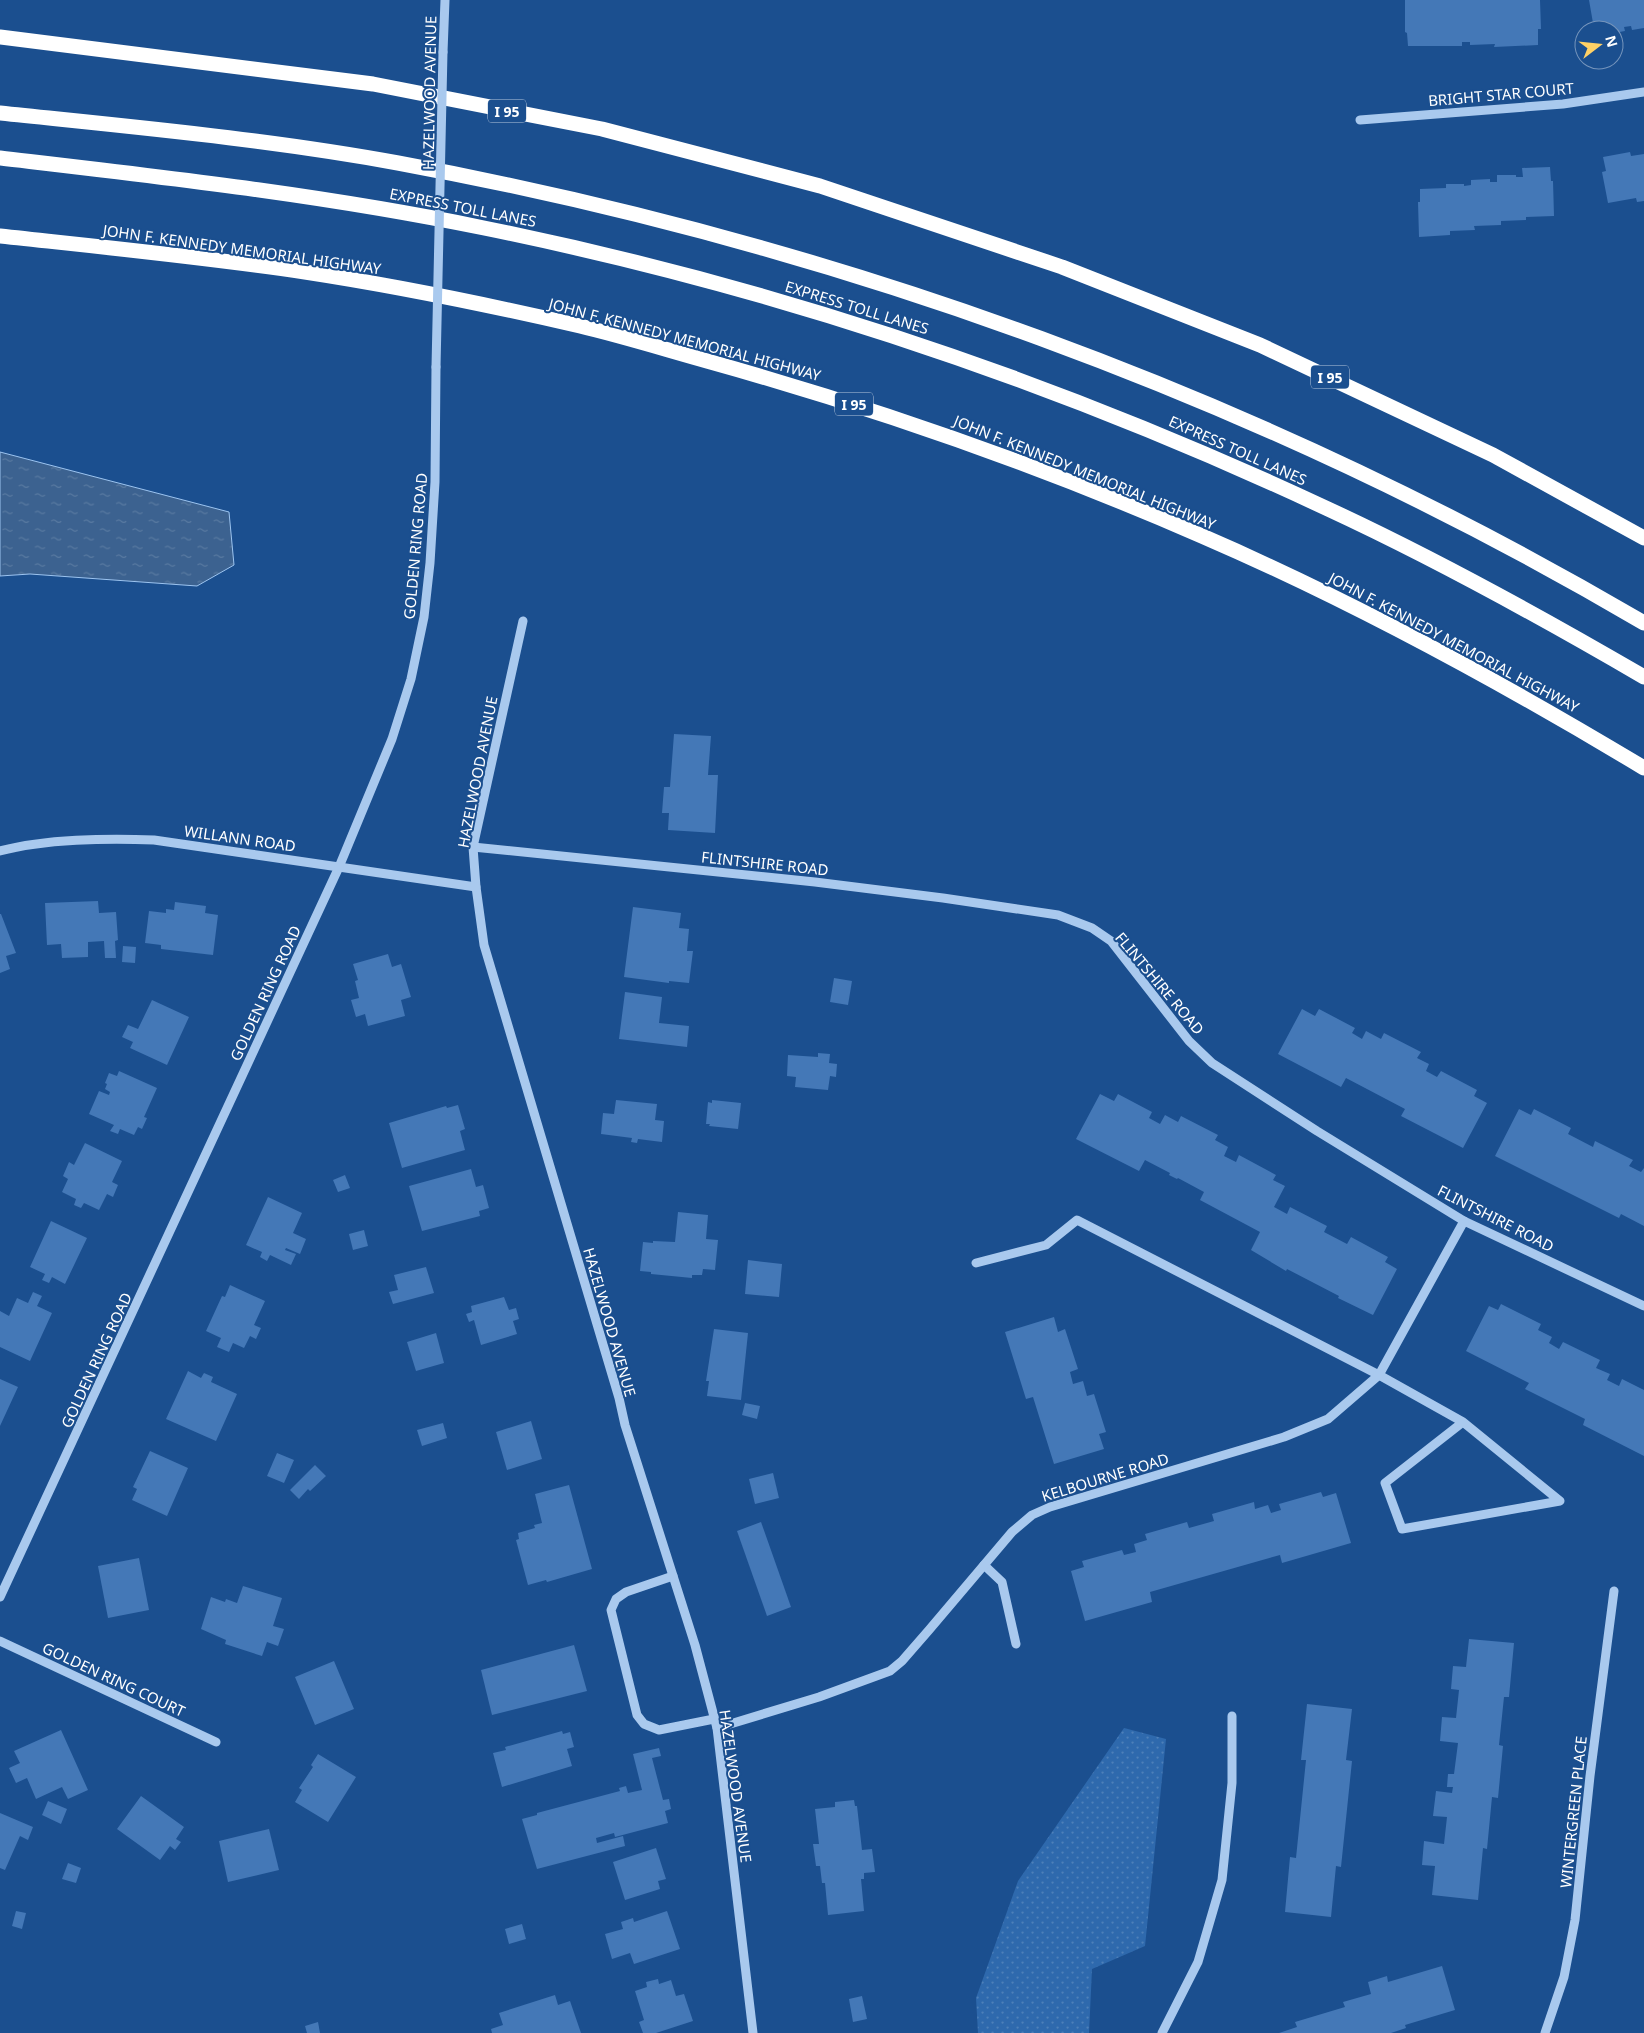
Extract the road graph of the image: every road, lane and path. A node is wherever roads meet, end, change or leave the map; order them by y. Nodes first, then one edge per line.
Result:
1 (445, 0) edge
2 (0, 37) edge
3 (1644, 92) edge
4 (0, 113) edge
5 (1360, 120) dead end
6 (0, 158) edge
7 (0, 236) edge
8 (436, 367) joint
9 (1644, 538) edge
10 (523, 621) dead end
11 (1644, 623) edge
12 (1644, 677) edge
13 (1644, 768) edge
14 (473, 846) junction
15 (0, 851) edge
16 (339, 867) junction
17 (476, 887) junction
18 (1464, 1221) junction
19 (976, 1263) dead end
20 (1644, 1306) edge
21 (1379, 1376) junction
22 (1463, 1422) junction
23 (984, 1565) junction
24 (674, 1576) junction
25 (1614, 1592) dead end
26 (0, 1597) edge
27 (0, 1641) edge
28 (1016, 1644) dead end
29 (1232, 1716) dead end
30 (714, 1719) junction
31 (716, 1728) junction
32 (216, 1742) dead end
33 (753, 2033) edge
34 (1162, 2033) edge
35 (1545, 2033) edge

1 - 8 street, HAZELWOOD AVENUE, bridge
2 - 9 highway, I 95
3 - 5 street, BRIGHT STAR COURT
4 - 11 highway, EXPRESS TOLL LANES
6 - 12 highway, EXPRESS TOLL LANES
7 - 13 highway, JOHN F. KENNEDY MEMORIAL HIGHWAY / I 95
8 - 16 street, GOLDEN RING ROAD
10 - 14 street, HAZELWOOD AVENUE
14 - 17 street, HAZELWOOD AVENUE
14 - 18 street, FLINTSHIRE ROAD
15 - 16 street, WILLANN ROAD
16 - 17 street, WILLANN ROAD
16 - 26 street, GOLDEN RING ROAD
17 - 24 street, HAZELWOOD AVENUE
18 - 20 street, FLINTSHIRE ROAD
18 - 21 street, KELBOURNE ROAD
19 - 21 street
21 - 22 street
21 - 23 street, KELBOURNE ROAD
22 - 22 street
23 - 28 street
23 - 31 street, KELBOURNE ROAD
24 - 30 street, HAZELWOOD AVENUE
24 - 30 street
25 - 35 street, WINTERGREEN PLACE
27 - 32 street, GOLDEN RING COURT
29 - 34 street
30 - 31 street, HAZELWOOD AVENUE
31 - 33 street, HAZELWOOD AVENUE

